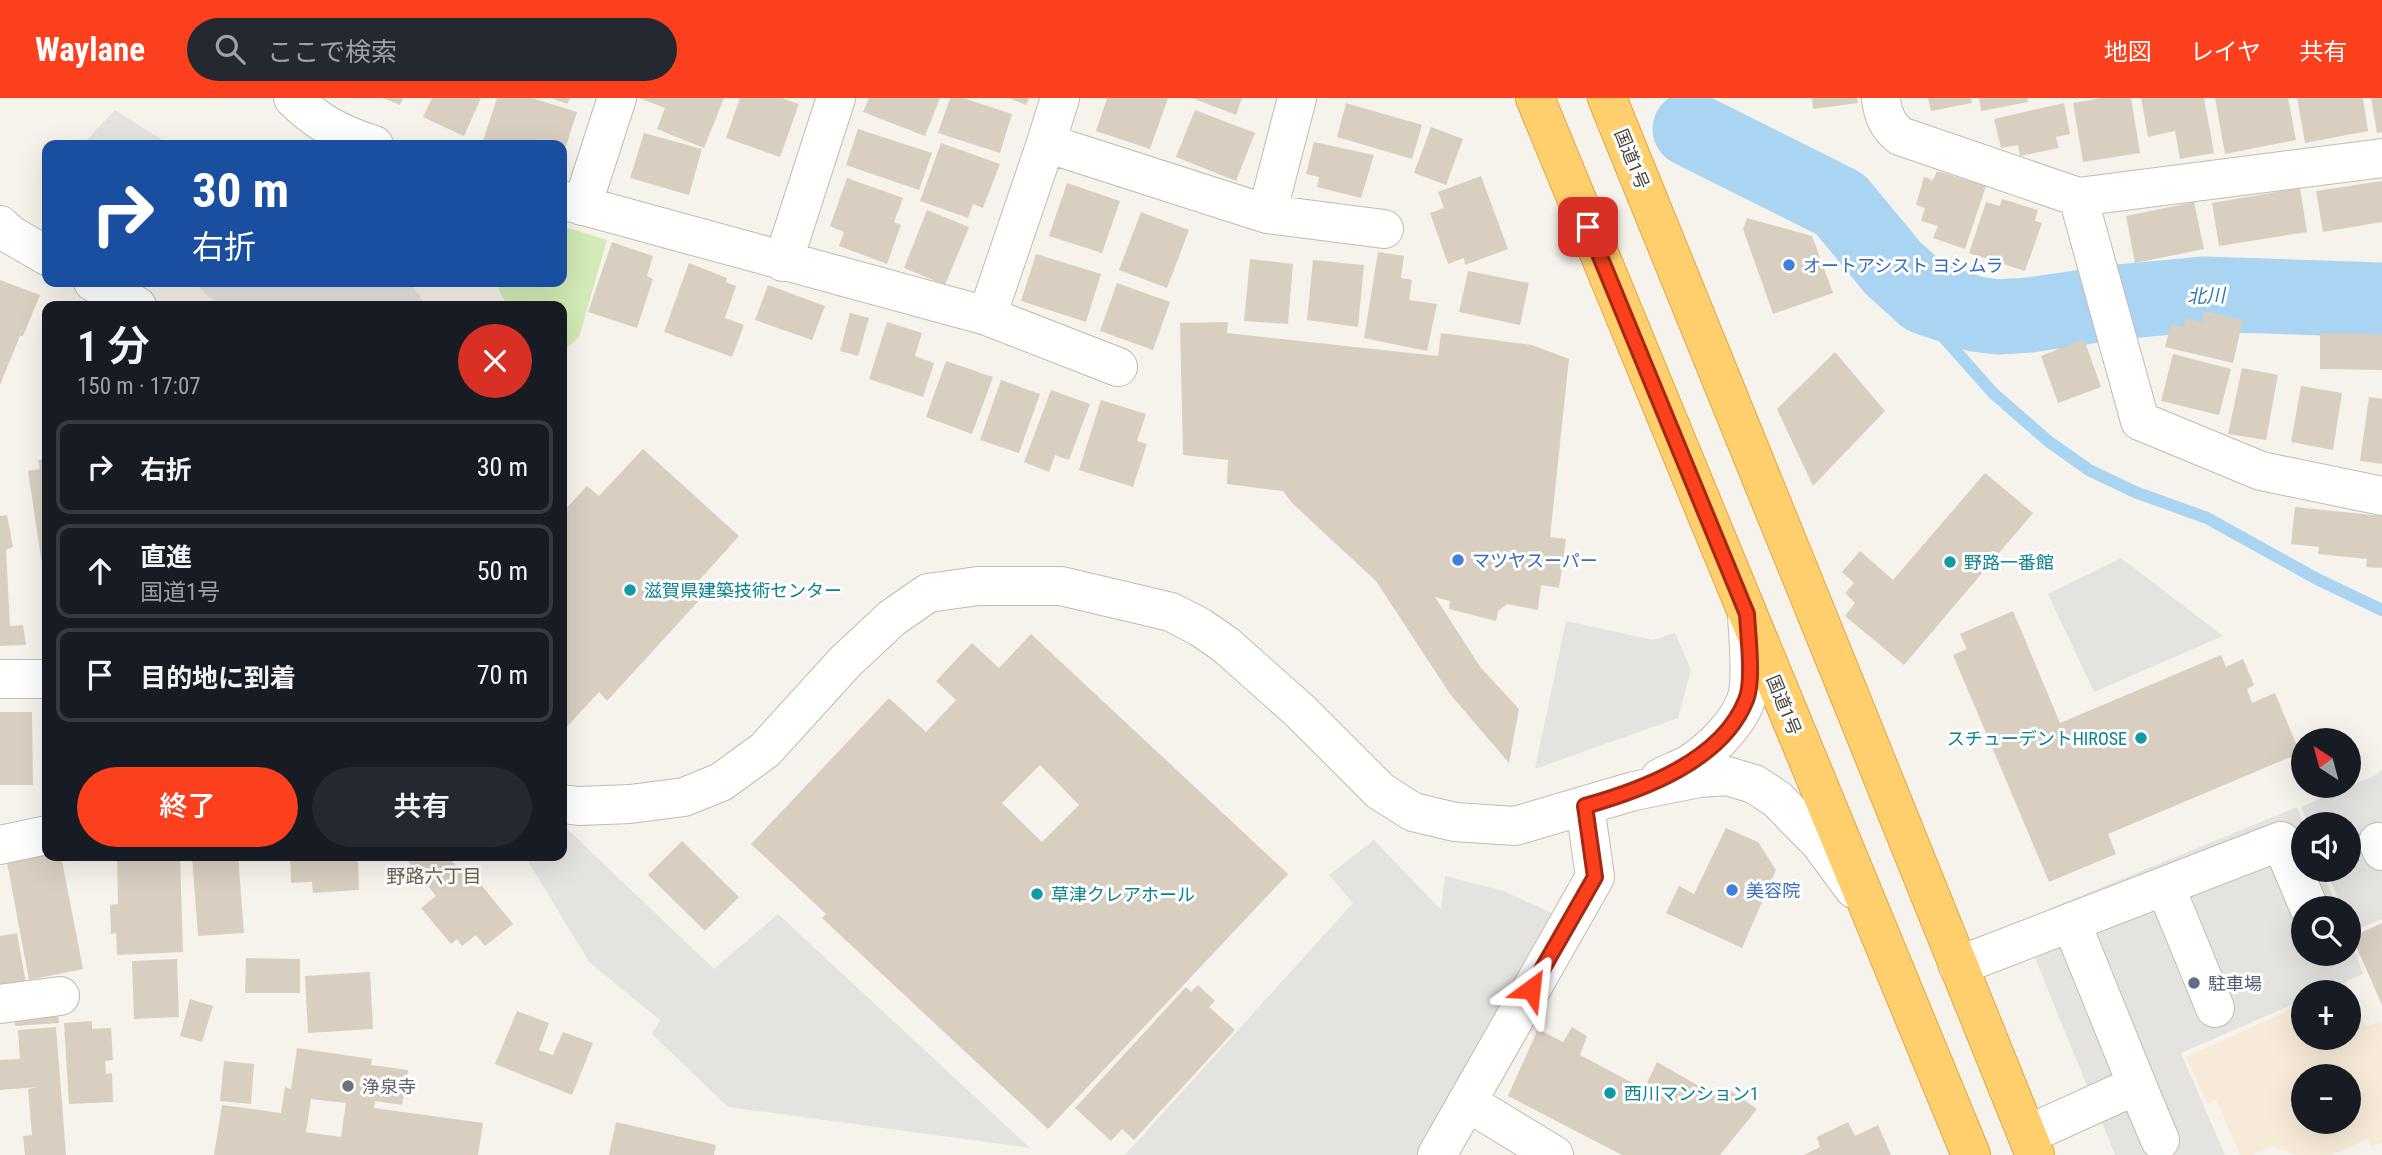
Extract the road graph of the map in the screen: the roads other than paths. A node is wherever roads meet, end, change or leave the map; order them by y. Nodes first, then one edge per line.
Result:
1 (293, 98) edge
2 (617, 98) edge
3 (836, 98) edge
4 (1060, 98) edge
5 (1297, 98) edge
6 (1535, 98) edge
7 (1607, 98) edge
8 (1881, 98) edge
9 (358, 140) edge
10 (1046, 143) junction
11 (2382, 158) edge
12 (2078, 197) junction
13 (572, 203) edge
14 (1267, 214) junction
15 (0, 225) edge
16 (1384, 229) dead end
17 (42, 253) edge
18 (783, 262) junction
19 (102, 287) edge
20 (128, 301) edge
21 (987, 316) junction
22 (1118, 368) dead end
23 (2382, 496) edge
24 (1747, 614) junction
25 (0, 679) edge
26 (42, 679) edge
27 (1634, 791) junction
28 (567, 805) edge
29 (1585, 806) junction
30 (42, 836) edge
31 (0, 845) edge
32 (2165, 886) junction
33 (2304, 896) edge
34 (1869, 907) junction
35 (2071, 922) junction
36 (1958, 966) junction
37 (60, 996) dead end
38 (0, 1004) edge
39 (2214, 1008) dead end
40 (2137, 1085) junction
41 (1467, 1102) junction
42 (2160, 1140) dead end
43 (2031, 1145) edge
44 (1437, 1155) edge
45 (1554, 1155) edge
46 (1971, 1155) edge

1 - 9 street
2 - 13 street
3 - 18 street
4 - 10 street
5 - 14 street
6 - 24 highway, 国道1号
7 - 36 highway, 国道1号
8 - 12 street
10 - 14 street
10 - 21 street
11 - 12 street
12 - 23 street
13 - 18 street
14 - 16 street
15 - 17 street
18 - 21 street
19 - 20 street
21 - 22 street
24 - 27 street
24 - 34 highway, 国道1号
25 - 26 street
27 - 29 street
27 - 34 street
28 - 29 street
29 - 41 street
30 - 31 street
32 - 33 street
32 - 35 street
32 - 39 street
34 - 46 highway, 国道1号
35 - 36 street
35 - 40 street
36 - 43 highway, 国道1号
37 - 38 street
40 - 42 street
40 - 43 street
41 - 44 street
41 - 45 street

